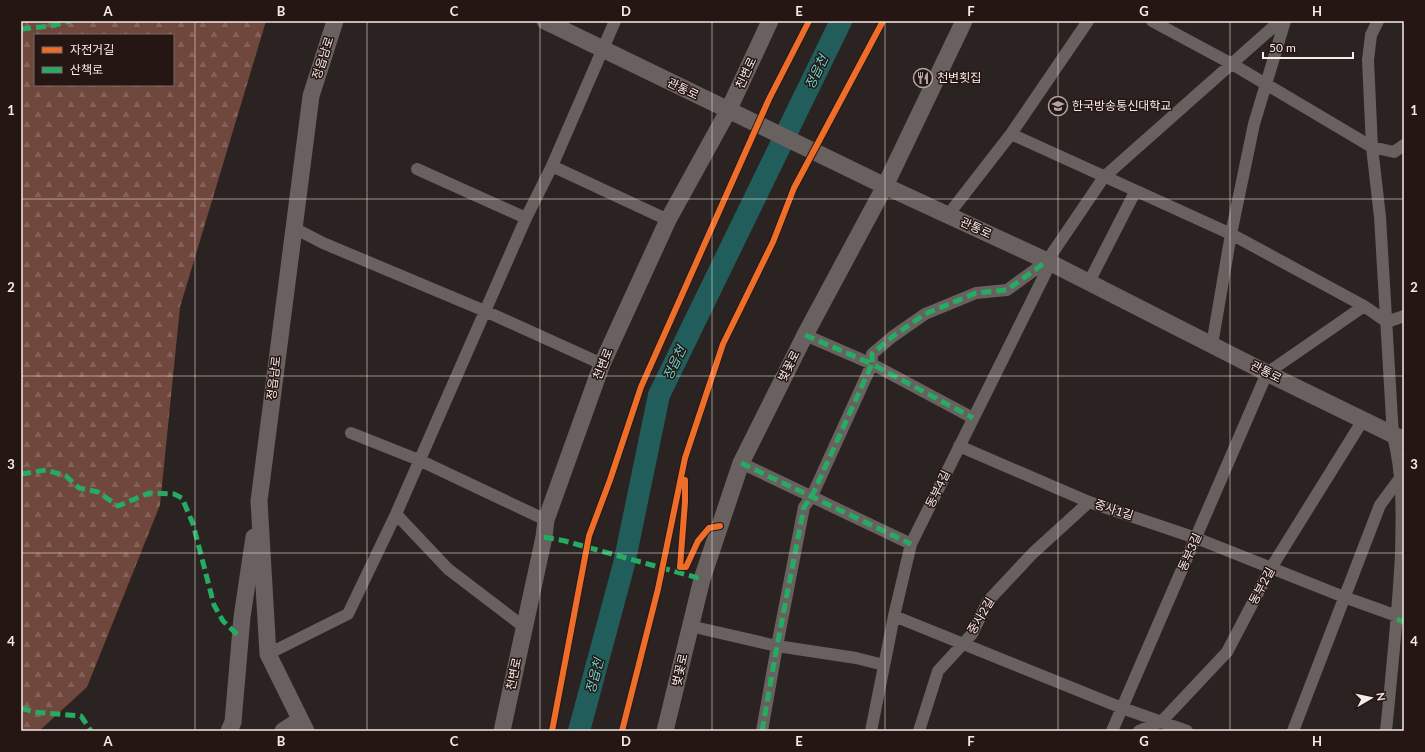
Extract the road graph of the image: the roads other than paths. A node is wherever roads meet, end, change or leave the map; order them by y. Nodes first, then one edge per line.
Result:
1 (335, 21) edge
2 (545, 21) edge
3 (616, 21) edge
4 (770, 21) edge
5 (964, 21) edge
6 (1088, 21) edge
7 (1152, 21) edge
8 (1280, 21) edge
9 (1285, 21) edge
10 (1378, 21) edge
11 (603, 50) junction
12 (1232, 64) junction
13 (1267, 84) junction
14 (728, 111) junction
15 (1011, 134) junction
16 (1404, 145) edge
17 (1372, 147) junction
18 (552, 166) junction
19 (417, 169) dead end
20 (1104, 177) junction
21 (885, 186) junction
22 (1135, 192) junction
23 (948, 215) junction
24 (526, 218) junction
25 (668, 220) junction
26 (294, 228) junction
27 (1231, 234) junction
28 (1049, 262) junction
29 (1089, 282) junction
30 (1364, 306) junction
31 (485, 311) junction
32 (1404, 316) edge
33 (1387, 322) junction
34 (806, 334) junction
35 (1212, 345) junction
36 (602, 364) junction
37 (872, 364) junction
38 (1267, 373) junction
39 (973, 418) junction
40 (1363, 420) junction
41 (351, 433) dead end
42 (1399, 438) edge
43 (959, 446) junction
44 (419, 460) junction
45 (740, 463) junction
46 (1400, 478) junction
47 (812, 496) junction
48 (259, 501) junction
49 (1089, 502) junction
50 (396, 514) junction
51 (546, 520) junction
52 (1196, 538) junction
53 (911, 544) junction
54 (1271, 568) junction
55 (1402, 588) edge
56 (1344, 597) junction
57 (894, 616) junction
58 (1397, 616) junction
59 (690, 626) junction
60 (524, 627) junction
61 (963, 643) junction
62 (777, 646) junction
63 (268, 654) junction
64 (884, 665) junction
65 (1122, 708) junction
66 (1162, 721) junction
67 (303, 726) edge
68 (229, 731) edge
69 (283, 731) edge
70 (502, 731) edge
71 (665, 731) edge
72 (762, 731) edge
73 (871, 731) edge
74 (918, 731) edge
75 (1112, 731) edge
76 (1139, 731) edge
77 (1187, 731) edge
78 (1293, 731) edge
79 (1386, 731) edge

1 - 26 street, 정읍남로
2 - 11 street, 관통로
3 - 11 street
4 - 14 street, 천변로
5 - 21 street, 벚꽃로
6 - 15 street
7 - 12 street
8 - 12 street
9 - 13 street
10 - 17 street
11 - 14 street, 관통로
11 - 18 street
12 - 13 street
12 - 20 street
13 - 17 street
13 - 27 street
14 - 21 street, 관통로
14 - 25 street, 천변로
15 - 20 street
15 - 23 street
16 - 17 street
17 - 33 street
18 - 24 street
18 - 25 street
19 - 24 street
20 - 22 street
20 - 28 street
21 - 23 street, 관통로
21 - 34 street, 벚꽃로
22 - 27 street
22 - 29 street
23 - 28 street, 관통로
24 - 31 street
25 - 36 street, 천변로
26 - 31 street
26 - 48 street, 정읍남로
27 - 30 street
27 - 35 street
28 - 29 street, 관통로
28 - 37 street
28 - 39 street, 동부4길
29 - 35 street, 관통로
30 - 33 street
30 - 38 street
31 - 36 street
31 - 44 street
32 - 33 street
33 - 42 street
34 - 37 street
34 - 45 street, 벚꽃로
35 - 38 street, 관통로
36 - 51 street, 천변로
37 - 39 street
37 - 47 street
38 - 40 street, 관통로
38 - 52 street, 동부3길
39 - 43 street, 동부4길
40 - 42 street, 관통로
40 - 54 street, 동부2길
41 - 44 street
42 - 46 street
43 - 49 street, 중사1길
43 - 53 street, 동부4길
44 - 50 street
44 - 51 street
45 - 47 street
45 - 59 street, 벚꽃로
46 - 55 street
46 - 56 street
47 - 53 street
47 - 62 street
48 - 63 street, 정읍남로
48 - 68 street
49 - 52 street, 중사1길
49 - 61 street, 중사2길
50 - 60 street
50 - 63 street
51 - 60 street, 천변로
52 - 54 street, 중사1길
52 - 65 street, 동부3길
53 - 57 street, 동부4길
54 - 56 street, 중사1길
54 - 66 street, 동부2길
55 - 58 street
56 - 58 street, 중사1길
56 - 78 street
57 - 61 street
57 - 64 street, 동부4길
58 - 79 street
59 - 62 street
59 - 71 street, 벚꽃로
60 - 70 street, 천변로
61 - 65 street
61 - 74 street, 중사2길
62 - 64 street
62 - 72 street
63 - 67 street, 정읍남로
64 - 73 street, 동부4길
65 - 66 street
65 - 75 street, 동부3길
66 - 76 street, 동부2길
66 - 77 street
67 - 69 street

